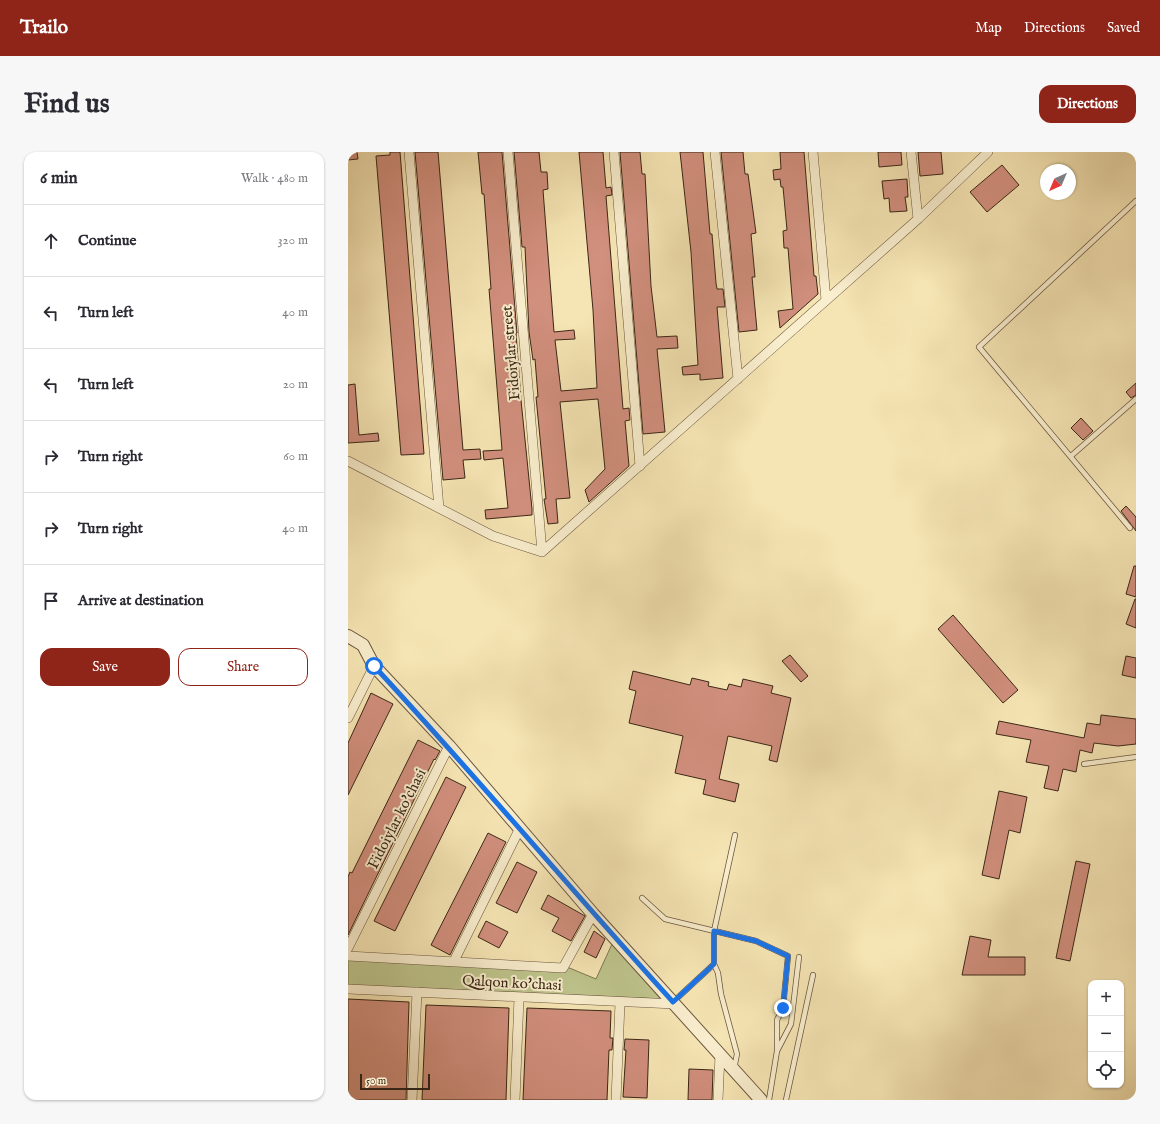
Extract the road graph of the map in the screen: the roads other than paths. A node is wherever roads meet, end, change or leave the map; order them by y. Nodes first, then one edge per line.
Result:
1 (409, 152) edge
2 (508, 152) edge
3 (614, 152) edge
4 (715, 152) edge
5 (813, 152) edge
6 (911, 152) edge
7 (988, 152) edge
8 (1136, 201) edge
9 (918, 219) junction
10 (826, 300) junction
11 (738, 379) junction
12 (1136, 398) edge
13 (1071, 456) junction
14 (348, 461) edge
15 (640, 466) junction
16 (439, 508) junction
17 (1130, 528) dead end
18 (542, 552) junction
19 (348, 636) edge
20 (374, 666) junction
21 (348, 718) edge
22 (449, 746) junction
23 (1136, 757) edge
24 (1084, 764) dead end
25 (519, 830) junction
26 (735, 835) dead end
27 (642, 898) dead end
28 (593, 914) junction
29 (714, 931) junction
30 (348, 948) edge
31 (348, 956) edge
32 (799, 957) dead end
33 (454, 961) junction
34 (714, 964) junction
35 (813, 975) dead end
36 (348, 989) edge
37 (417, 992) junction
38 (519, 998) junction
39 (620, 1003) junction
40 (674, 1003) junction
41 (777, 1051) junction
42 (720, 1055) junction
43 (734, 1071) junction
44 (412, 1100) edge
45 (514, 1100) edge
46 (616, 1100) edge
47 (718, 1100) edge
48 (760, 1100) edge
49 (769, 1100) edge
50 (786, 1100) edge

1 - 16 street
2 - 18 street, Fidoiylar street
3 - 15 street
4 - 11 street
5 - 10 street
6 - 9 street
7 - 9 street
8 - 13 lane
9 - 10 street
10 - 11 street
11 - 15 street
12 - 13 lane
13 - 17 lane
14 - 16 street
15 - 18 street
16 - 18 street
19 - 20 street
20 - 21 street
20 - 22 street
22 - 25 street
22 - 30 street, Fidoiylar ko'chasi
23 - 24 lane
25 - 28 street
25 - 33 street
26 - 29 lane
27 - 29 lane
28 - 33 street
28 - 40 street
29 - 34 lane
29 - 41 lane
31 - 33 street
32 - 41 lane
34 - 40 lane
34 - 43 lane
35 - 50 lane
36 - 37 street, Qalqon ko'chasi
37 - 38 street, Qalqon ko'chasi
37 - 44 street
38 - 39 street, Qalqon ko'chasi
38 - 45 street
39 - 40 street, Qalqon ko'chasi
39 - 46 street
40 - 42 street
41 - 49 lane
42 - 43 street
42 - 47 street
43 - 48 street

